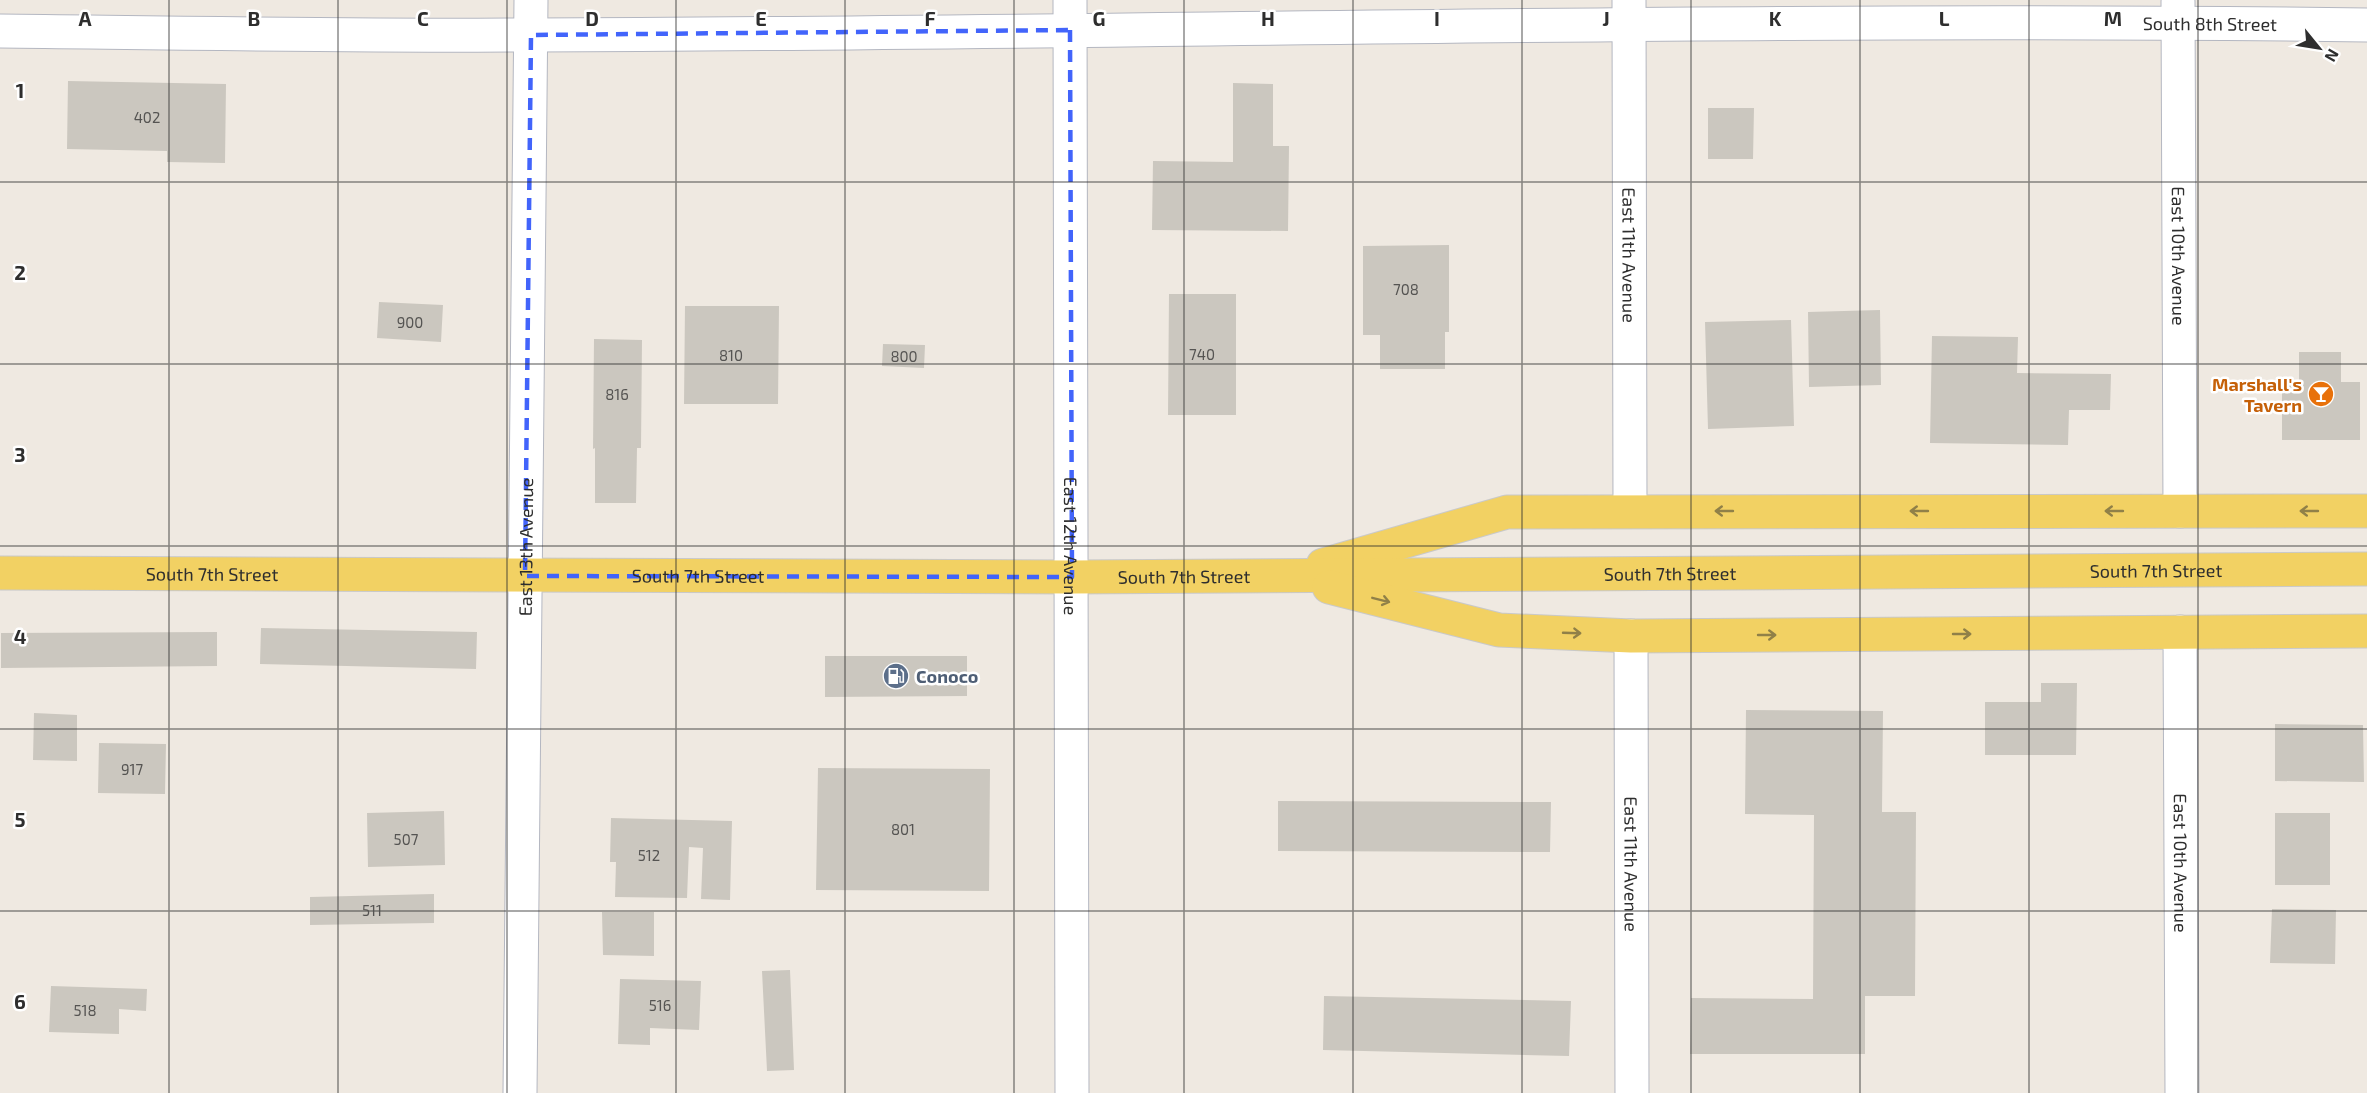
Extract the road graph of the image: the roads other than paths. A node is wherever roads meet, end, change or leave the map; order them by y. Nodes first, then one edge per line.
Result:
1 (531, 0) edge
2 (2179, 11) edge
3 (1629, 12) edge
4 (1070, 15) edge
5 (2367, 26) edge
6 (0, 31) edge
7 (531, 35) junction
8 (1630, 511) junction
9 (2180, 511) junction
10 (2367, 512) edge
11 (2367, 570) edge
12 (0, 573) edge
13 (525, 576) junction
14 (1283, 576) junction
15 (1072, 577) junction
16 (2367, 631) edge
17 (2180, 632) junction
18 (1631, 636) junction
19 (520, 1093) edge
20 (1072, 1093) edge
21 (1632, 1093) edge
22 (2182, 1093) edge

1 - 7 street, East 13th Avenue
2 - 3 street, South 8th Street
2 - 5 street, South 8th Street
2 - 9 street, East 10th Avenue
3 - 4 street, South 8th Street
3 - 8 street, East 11th Avenue
4 - 7 street, South 8th Street
4 - 15 street, East 12th Avenue
6 - 7 street, South 8th Street
7 - 13 street, East 13th Avenue
9 -> 8 main road
8 - 14 main road
10 -> 9 main road
11 - 14 main road, South 7th Street
12 - 13 main road, South 7th Street
13 - 15 main road, South 7th Street
13 - 19 street, East 13th Avenue
14 - 15 main road, South 7th Street
14 -> 18 main road
15 - 20 street, East 12th Avenue
16 - 17 main road
18 -> 17 main road
17 - 22 street, East 10th Avenue
18 - 21 street, East 11th Avenue

